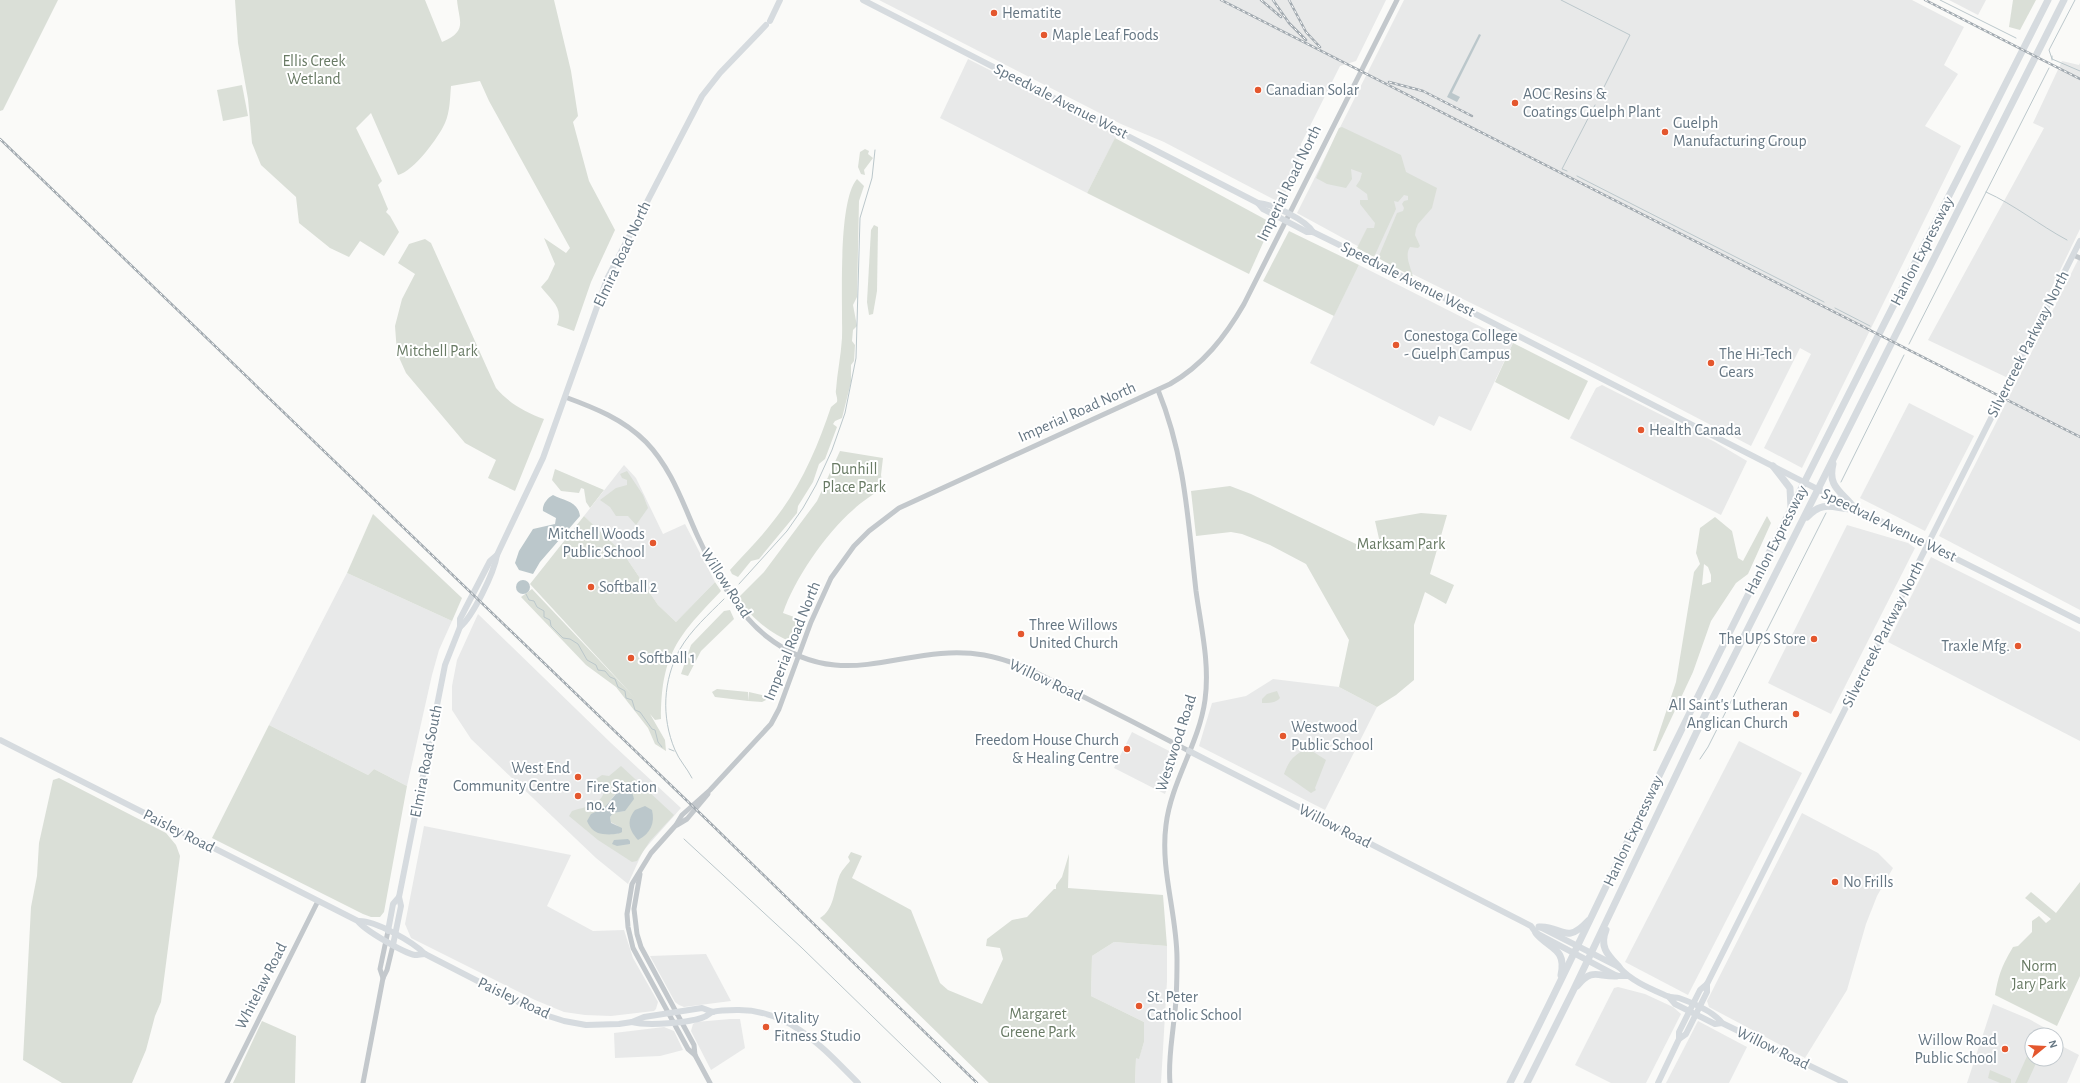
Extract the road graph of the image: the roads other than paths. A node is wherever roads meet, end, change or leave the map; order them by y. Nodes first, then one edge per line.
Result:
1 (780, 0) edge
2 (863, 0) edge
3 (1397, 0) edge
4 (2048, 0) edge
5 (2064, 0) edge
6 (1258, 203) junction
7 (1288, 214) junction
8 (1285, 220) junction
9 (1313, 232) junction
10 (2079, 245) edge
11 (2073, 255) junction
12 (2080, 258) edge
13 (1158, 390) junction
14 (565, 397) junction
15 (1835, 457) junction
16 (1773, 466) junction
17 (1805, 482) junction
18 (1818, 490) junction
19 (1855, 509) junction
20 (1790, 510) junction
21 (1801, 523) junction
22 (1928, 544) junction
23 (2080, 621) edge
24 (460, 627) joint
25 (800, 655) junction
26 (0, 740) edge
27 (1189, 751) junction
28 (640, 873) junction
29 (399, 897) junction
30 (318, 901) junction
31 (1610, 912) junction
32 (1592, 917) junction
33 (358, 921) junction
34 (1538, 930) junction
35 (388, 931) junction
36 (395, 935) junction
37 (386, 940) junction
38 (393, 944) junction
39 (1576, 950) junction
40 (425, 954) junction
41 (1589, 957) junction
42 (1620, 967) junction
43 (1617, 976) junction
44 (1627, 976) junction
45 (383, 978) junction
46 (1560, 983) junction
47 (1707, 984) junction
48 (1574, 991) junction
49 (1669, 997) junction
50 (1693, 1004) junction
51 (1699, 1008) junction
52 (677, 1011) junction
53 (1689, 1011) junction
54 (713, 1012) junction
55 (668, 1013) junction
56 (1696, 1015) junction
57 (681, 1021) junction
58 (632, 1022) junction
59 (673, 1022) junction
60 (1722, 1024) junction
61 (1680, 1039) junction
62 (695, 1055) junction
63 (227, 1083) edge
64 (363, 1083) edge
65 (710, 1083) edge
66 (858, 1083) edge
67 (1170, 1083) edge
68 (1510, 1083) edge
69 (1526, 1083) edge
70 (1658, 1083) edge
71 (1845, 1083) edge

1 - 14 main road, Elmira Road North
2 - 6 main road, Speedvale Avenue West
3 - 7 street, Imperial Road North
4 - 17 highway, Hanlon Expressway
5 - 15 highway, Hanlon Expressway
6 - 7 main road, Speedvale Avenue West
6 - 8 main road, Speedvale Avenue West
7 - 8 street, Imperial Road North
7 - 9 main road, Speedvale Avenue West
8 - 9 main road, Speedvale Avenue West
8 - 13 street, Imperial Road North
9 - 16 main road, Speedvale Avenue West
10 - 11 main road, Silvercreek Parkway North
11 - 12 street
11 - 22 main road, Silvercreek Parkway North
13 - 25 street, Imperial Road North
13 - 27 street, Westwood Road
14 - 24 main road, Elmira Road North
14 - 25 street, Willow Road
15 - 18 highway, Hanlon Expressway
15 - 19 highway
16 - 17 main road, Speedvale Avenue West
16 - 20 highway
17 - 18 main road, Speedvale Avenue West
17 - 20 highway, Hanlon Expressway
18 - 19 main road, Speedvale Avenue West
18 - 21 highway, Hanlon Expressway
19 - 21 highway
19 - 22 main road, Speedvale Avenue West
20 - 32 highway, Hanlon Expressway
21 - 31 highway, Hanlon Expressway
22 - 23 main road, Speedvale Avenue West
22 - 47 main road, Silvercreek Parkway North
24 - 29 main road, Elmira Road South
25 - 27 street, Willow Road
25 - 28 street, Imperial Road North
26 - 30 main road, Paisley Road
27 - 34 main road, Willow Road
27 - 67 street, Westwood Road
28 - 52 street
28 - 55 street, Imperial Road North
29 - 35 main road, Elmira Road South
29 - 36 main road, Elmira Road South
30 - 33 main road, Paisley Road
30 - 63 street, Whitelaw Road
31 - 41 highway, Hanlon Expressway
31 - 42 highway
32 - 34 highway
32 - 39 highway, Hanlon Expressway
33 - 35 main road, Paisley Road
33 - 37 main road, Paisley Road
34 - 39 main road, Willow Road
34 - 46 highway
35 - 36 main road, Paisley Road
35 - 37 street, Elmira Road South
36 - 38 main road, Elmira Road South
36 - 40 main road, Paisley Road
37 - 38 main road, Paisley Road
37 - 45 street, Elmira Road South
38 - 40 main road, Paisley Road
38 - 45 street, Elmira Road South
39 - 41 main road, Willow Road
39 - 46 highway, Hanlon Expressway
40 - 58 main road, Paisley Road
41 - 42 main road, Willow Road
41 - 43 main road, Willow Road
41 - 48 highway, Hanlon Expressway
42 - 44 main road, Willow Road
43 - 44 main road, Willow Road
43 - 48 highway
44 - 49 main road, Willow Road
45 - 64 street, Elmira Road South
46 - 68 highway, Hanlon Expressway
47 - 50 main road, Silvercreek Parkway North
47 - 51 main road, Silvercreek Parkway North
48 - 69 highway, Hanlon Expressway
49 - 50 main road, Willow Road
49 - 53 main road, Willow Road
50 - 51 main road, Willow Road
50 - 53 main road, Silvercreek Parkway North
51 - 56 main road, Silvercreek Parkway North
51 - 60 main road, Willow Road
52 - 54 main road, Paisley Road
52 - 55 main road, Paisley Road
52 - 57 street
53 - 56 main road, Willow Road
53 - 61 main road, Silvercreek Parkway North
54 - 57 main road, Paisley Road
54 - 66 main road, Paisley Road
55 - 58 main road, Paisley Road
55 - 59 street, Imperial Road North
56 - 60 main road, Willow Road
56 - 61 main road, Silvercreek Parkway North
57 - 59 main road, Paisley Road
57 - 62 street
58 - 59 main road, Paisley Road
59 - 62 street, Imperial Road North
60 - 71 main road, Willow Road
61 - 70 main road, Silvercreek Parkway North
62 - 65 street

